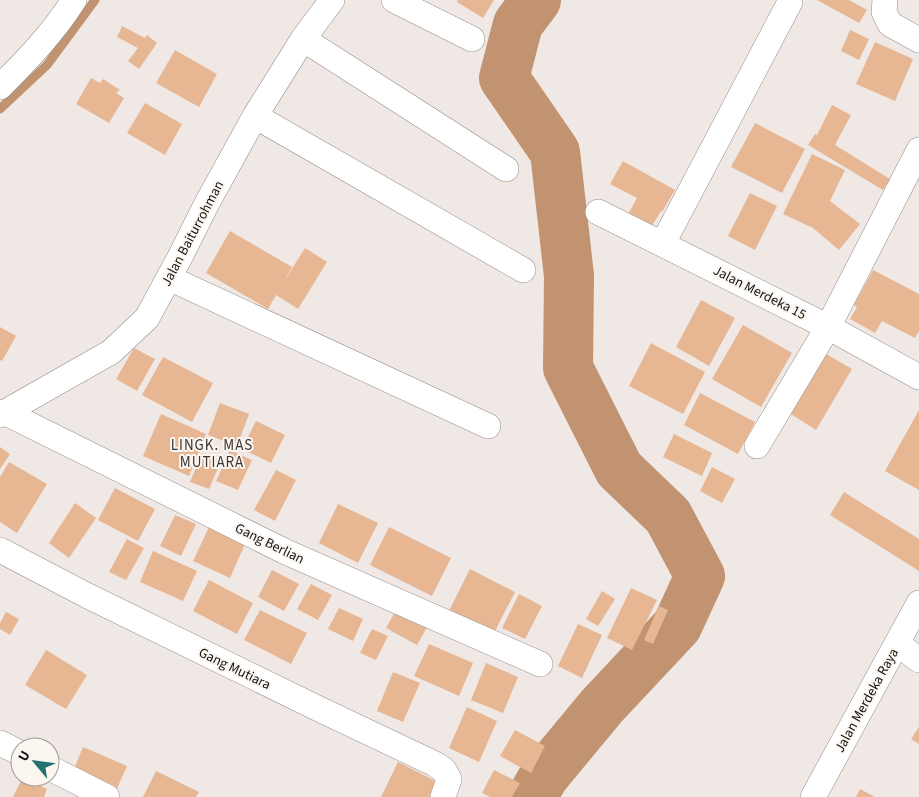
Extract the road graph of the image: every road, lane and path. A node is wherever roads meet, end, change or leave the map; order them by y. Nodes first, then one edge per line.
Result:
1 (74, 0) edge
2 (332, 0) edge
3 (394, 0) edge
4 (885, 0) edge
5 (790, 2) dead end
6 (303, 39) junction
7 (472, 39) dead end
8 (919, 40) edge
9 (0, 87) edge
10 (255, 116) junction
11 (919, 150) edge
12 (506, 169) dead end
13 (598, 212) dead end
14 (663, 244) junction
15 (523, 270) dead end
16 (169, 278) junction
17 (828, 326) junction
18 (919, 377) edge
19 (2, 413) edge
20 (488, 426) dead end
21 (757, 446) dead end
22 (0, 550) edge
23 (919, 603) edge
24 (898, 644) junction
25 (919, 660) edge
26 (540, 664) dead end
27 (60, 773) edge
28 (107, 797) edge
29 (443, 797) edge
30 (813, 797) edge

1 - 9 street
2 - 6 street, Jalan Baiturrohman
3 - 7 street
4 - 8 street
5 - 14 street
6 - 10 street, Jalan Baiturrohman
6 - 12 street
10 - 15 street
10 - 16 street, Jalan Baiturrohman
11 - 17 street
13 - 14 street, Jalan Merdeka 15
14 - 17 street, Jalan Merdeka 15
16 - 19 street, Jalan Baiturrohman
16 - 20 street
17 - 18 street, Jalan Merdeka 15
17 - 21 street
19 - 26 street, Gang Berlian
22 - 29 street, Gang Mutiara
23 - 24 street, Jalan Merdeka Raya
24 - 25 street
24 - 30 street, Jalan Merdeka Raya
27 - 28 street

